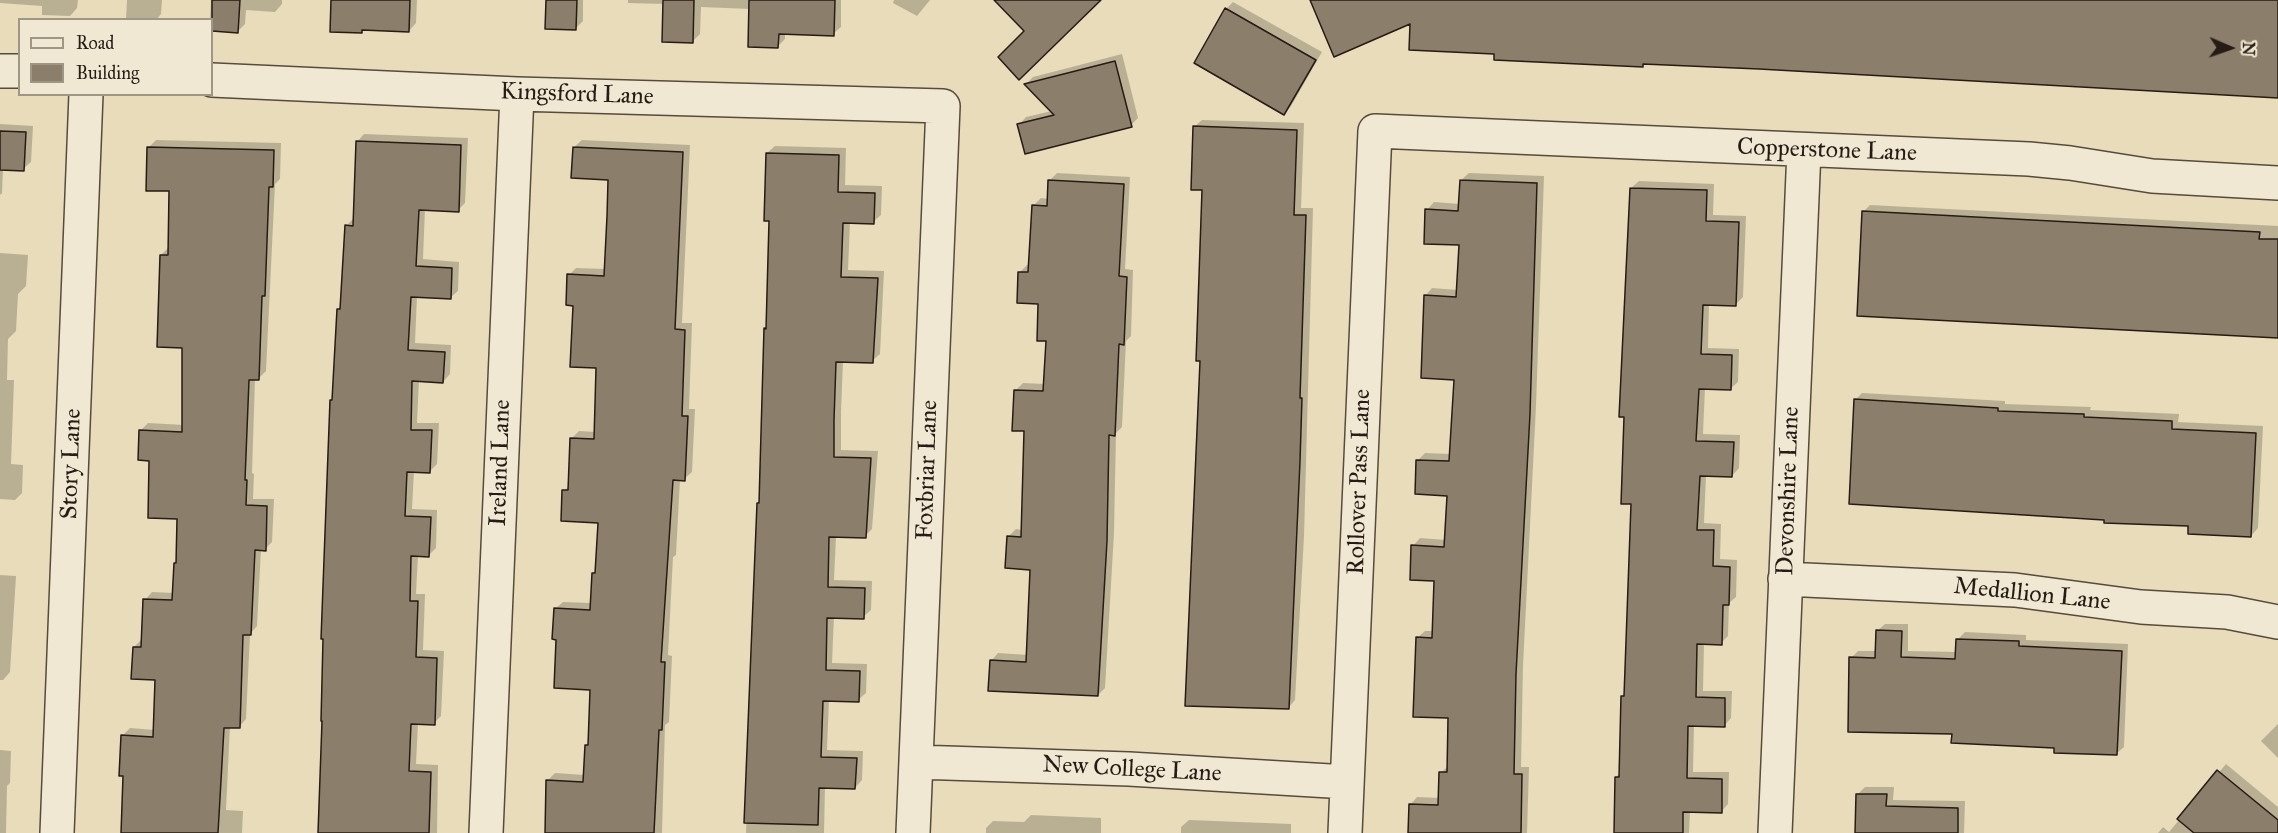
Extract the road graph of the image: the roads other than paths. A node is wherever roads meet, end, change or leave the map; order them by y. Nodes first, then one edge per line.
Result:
1 (0, 71) edge
2 (18, 72) edge
3 (213, 80) edge
4 (517, 94) junction
5 (86, 96) edge
6 (943, 106) joint
7 (1375, 132) joint
8 (1804, 150) junction
9 (2278, 183) edge
10 (1785, 579) junction
11 (2278, 622) edge
12 (916, 762) junction
13 (1347, 782) junction
14 (57, 833) edge
15 (486, 833) edge
16 (913, 833) edge
17 (1345, 833) edge
18 (1775, 833) edge

1 - 2 street
3 - 4 street, Kingsford Lane
4 - 6 street, Kingsford Lane
4 - 15 street, Ireland Lane
5 - 14 street, Story Lane
6 - 12 street, Foxbriar Lane
7 - 8 street, Copperstone Lane
7 - 13 street, Rollover Pass Lane
8 - 9 street, Copperstone Lane
8 - 10 street, Devonshire Lane
10 - 11 street, Medallion Lane
10 - 18 street, Devonshire Lane
12 - 13 street, New College Lane
12 - 16 street, Foxbriar Lane
13 - 17 street, Rollover Pass Lane

